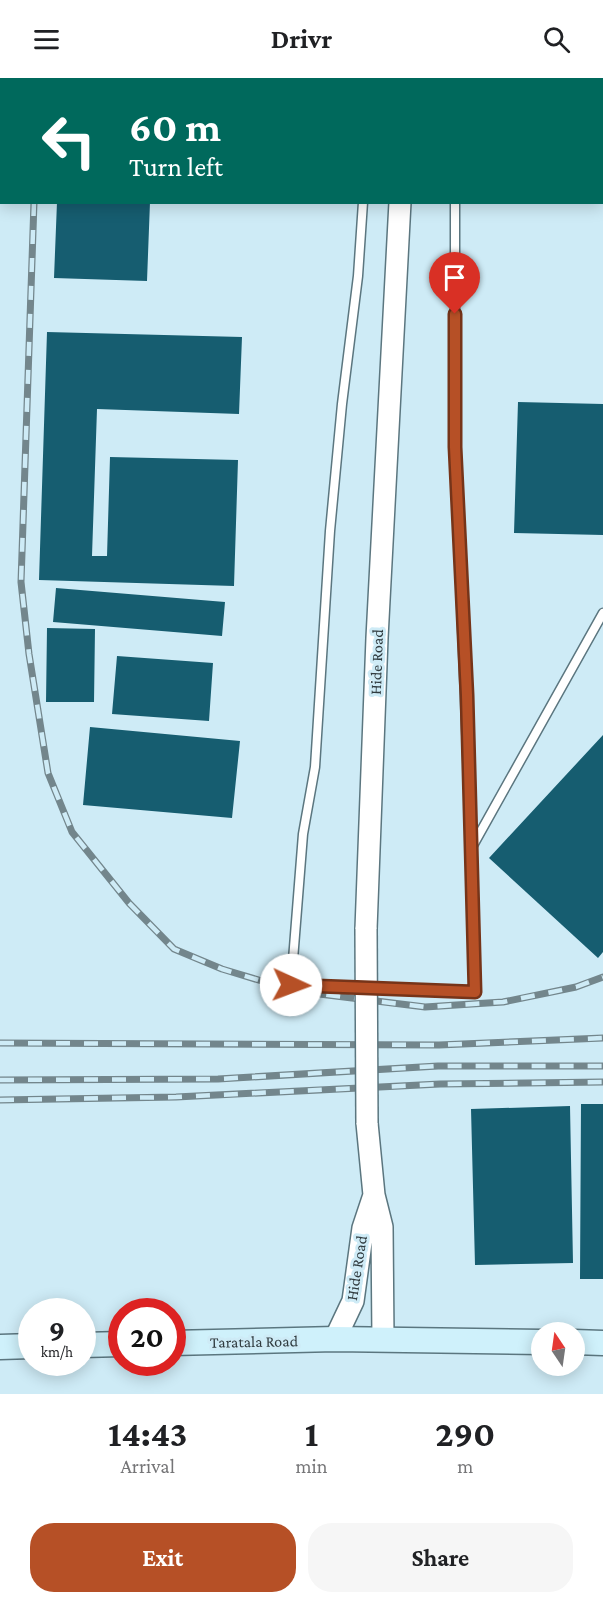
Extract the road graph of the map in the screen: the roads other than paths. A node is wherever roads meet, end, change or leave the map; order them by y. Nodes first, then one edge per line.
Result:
1 (363, 204) edge
2 (400, 204) edge
3 (455, 204) edge
4 (603, 613) edge
5 (471, 849) junction
6 (374, 1195) junction
7 (335, 1339) junction
8 (383, 1340) junction
9 (531, 1342) edge
10 (585, 1342) edge
11 (186, 1343) edge
12 (603, 1343) edge
13 (18, 1346) edge
14 (0, 1347) edge

1 - 5 lane
2 - 6 street, Hide Road, bridge
3 - 5 lane
4 - 5 lane
6 - 7 street, Hide Road
6 - 8 street, Hide Road
7 - 8 main road, Taratala Road
7 - 11 main road, Taratala Road
8 - 9 main road, Taratala Road
10 - 12 main road
13 - 14 main road

